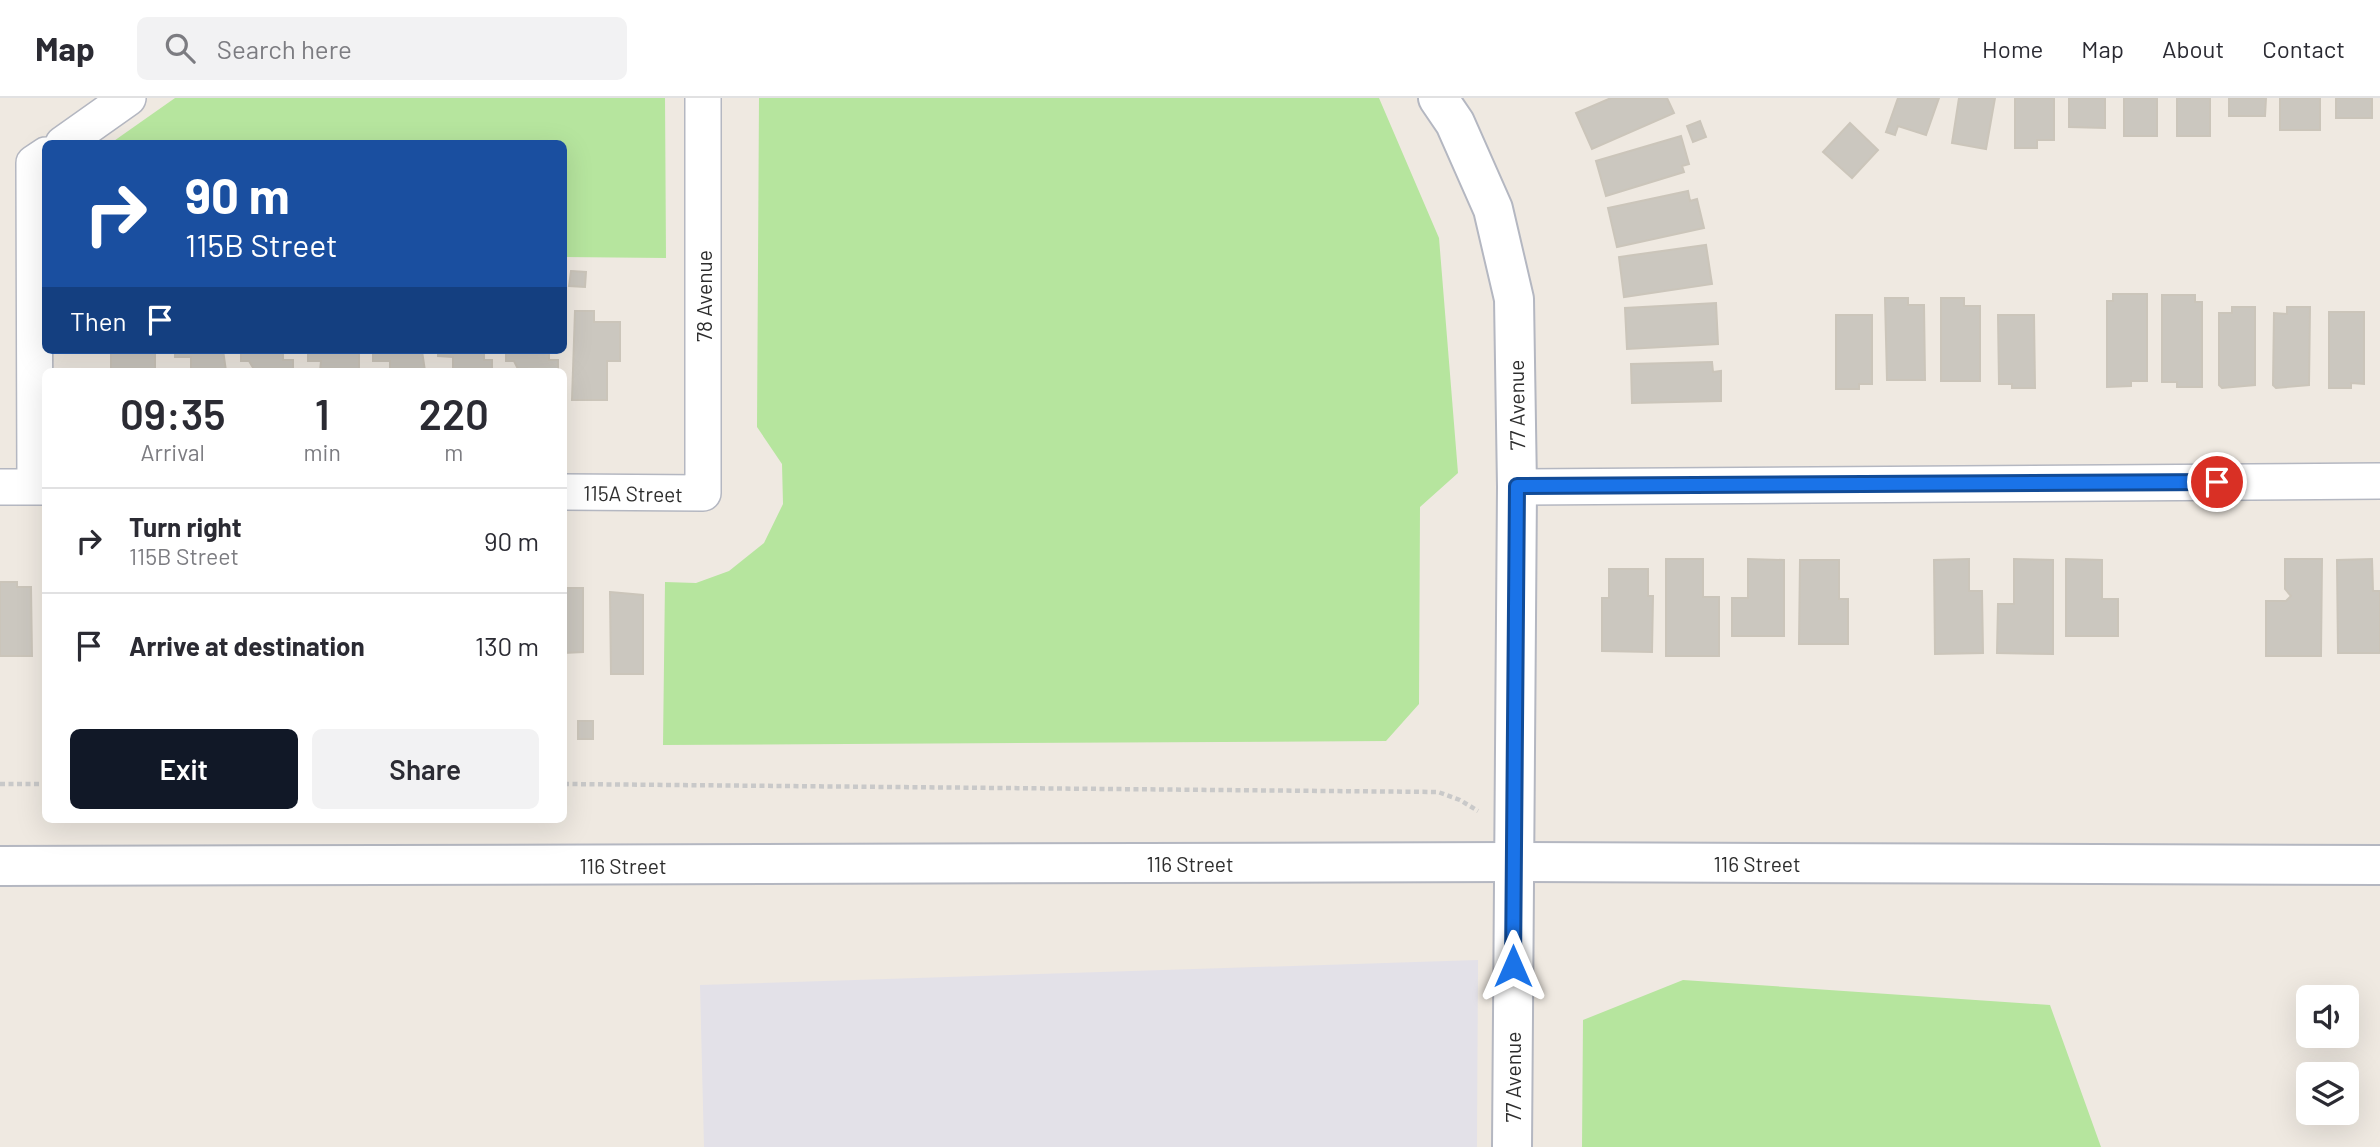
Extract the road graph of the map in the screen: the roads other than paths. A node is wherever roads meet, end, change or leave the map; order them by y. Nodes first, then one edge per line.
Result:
1 (128, 98) edge
2 (703, 98) edge
3 (1438, 98) edge
4 (68, 140) edge
5 (40, 159) edge
6 (2380, 481) edge
7 (1517, 486) junction
8 (0, 487) edge
9 (40, 487) edge
10 (567, 492) edge
11 (703, 493) joint
12 (1513, 848) junction
13 (2380, 865) edge
14 (0, 866) edge
15 (1512, 1147) edge

1 - 4 street
2 - 11 street, 78 Avenue
3 - 7 main road, 77 Avenue
5 - 9 street
6 - 7 street
7 - 12 main road, 77 Avenue
8 - 9 street
10 - 11 street, 115A Street
12 - 13 main road, 116 Street
12 - 14 main road, 116 Street
12 - 15 main road, 77 Avenue

